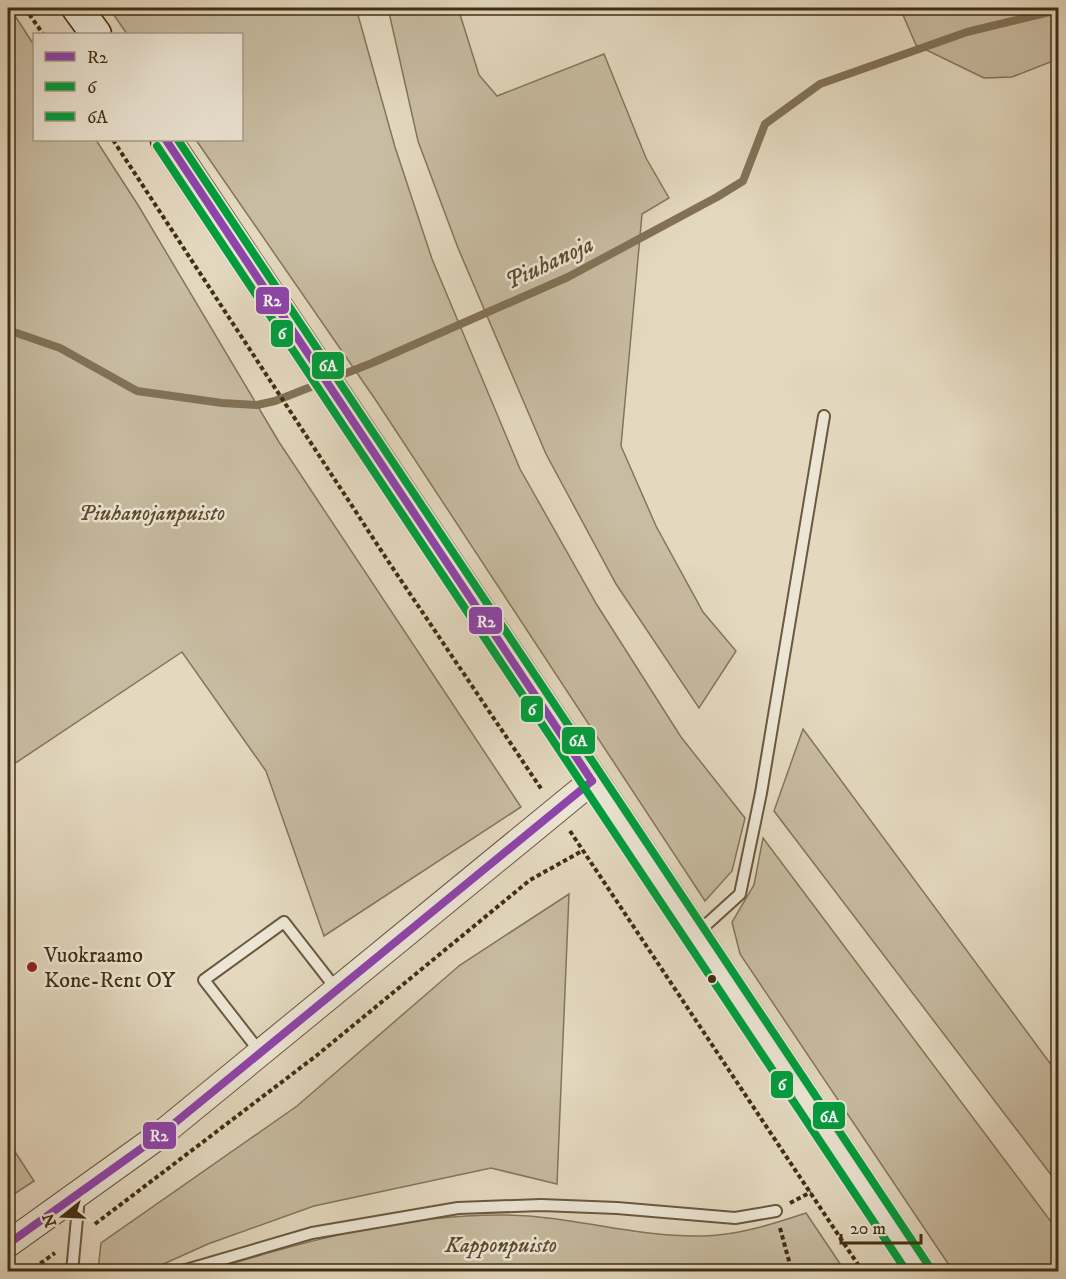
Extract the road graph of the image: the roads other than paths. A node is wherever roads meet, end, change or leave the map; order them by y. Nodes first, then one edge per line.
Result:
1 (77, 8) edge
2 (95, 33) edge
3 (167, 141) edge
4 (824, 416) dead end
5 (592, 781) junction
6 (695, 935) junction
7 (337, 990) junction
8 (260, 1053) junction
9 (80, 1192) junction
10 (776, 1211) dead end
11 (8, 1245) edge
12 (72, 1272) edge
13 (179, 1272) edge
14 (920, 1272) edge

1 - 2 main road
3 - 5 main road
4 - 6 lane
5 - 6 main road
5 - 7 street
6 - 14 main road
7 - 8 street
7 - 8 lane
8 - 9 street
9 - 11 street
9 - 12 lane
10 - 13 lane

